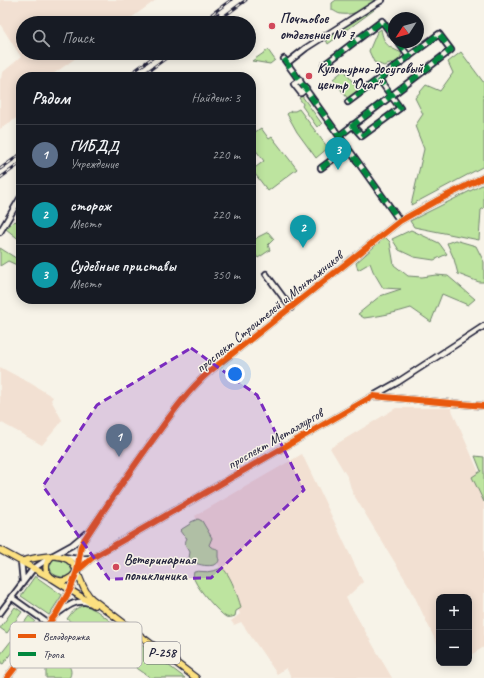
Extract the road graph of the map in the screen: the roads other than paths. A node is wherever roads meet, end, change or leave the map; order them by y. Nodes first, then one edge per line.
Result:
1 (382, 0) edge
2 (388, 30) edge
3 (402, 48) edge
4 (409, 57) junction
5 (324, 65) dead end
6 (379, 79) junction
7 (391, 96) junction
8 (348, 102) dead end
9 (352, 125) junction
10 (339, 136) junction
11 (348, 148) junction
12 (321, 168) dead end
13 (484, 177) edge
14 (16, 205) edge
15 (400, 221) junction
16 (0, 232) edge
17 (266, 274) dead end
18 (291, 308) junction
19 (484, 326) edge
20 (373, 396) junction
21 (484, 406) edge
22 (92, 527) junction
23 (0, 550) edge
24 (52, 556) junction
25 (62, 557) junction
26 (92, 558) junction
27 (78, 559) junction
28 (21, 561) junction
29 (33, 569) junction
30 (76, 571) junction
31 (53, 579) junction
32 (23, 582) junction
33 (70, 590) junction
34 (11, 597) junction
35 (95, 605) junction
36 (0, 613) edge
37 (56, 614) junction
38 (46, 622) edge
39 (50, 622) edge
40 (120, 622) edge
41 (121, 622) edge
42 (142, 638) edge
43 (15, 668) edge
44 (7, 678) edge
45 (196, 678) edge

1 - 10 street
2 - 5 street
3 - 4 street
4 - 6 street
4 - 7 street
6 - 7 street
6 - 8 street
7 - 9 street
7 - 9 street
9 - 10 street
10 - 11 street
11 - 12 street
11 - 15 street
13 - 15 street, проспект Строителей и Монтажников
14 - 16 street
15 - 18 street, проспект Строителей и Монтажников
17 - 18 street
18 - 22 street, проспект Строителей и Монтажников
19 - 20 street, проспект Металлургов
20 - 21 street
20 - 26 street, проспект Металлургов
22 - 24 street, проспект Строителей и Монтажников
22 - 27 street, проспект Строителей и Монтажников
23 - 28 main road, Р-258
24 - 25 main road
24 - 28 main road
24 - 29 street, проспект Строителей и Монтажников
24 - 31 main road
25 - 27 street, проспект Металлургов
25 - 30 main road, Р-258
26 - 27 street, проспект Металлургов
26 - 30 street, проспект Металлургов
27 - 30 street, проспект Строителей и Монтажников
28 - 29 main road, Р-258
28 - 32 street
29 - 31 main road, Р-258
29 - 32 street, проспект Строителей и Монтажников
30 - 31 main road
30 - 33 street, проспект Строителей и Монтажников
30 - 41 main road, Р-258
31 - 33 main road, Р-258
32 - 34 street, проспект Строителей и Монтажников
33 - 35 main road, Р-258
33 - 37 street, проспект Строителей и Монтажников
34 - 36 street, проспект Строителей и Монтажников
34 - 38 street
35 - 37 street
35 - 40 main road, Р-258
37 - 39 street, проспект Строителей и Монтажников
42 - 45 main road, Р-258
43 - 44 street, проспект Строителей и Монтажников

